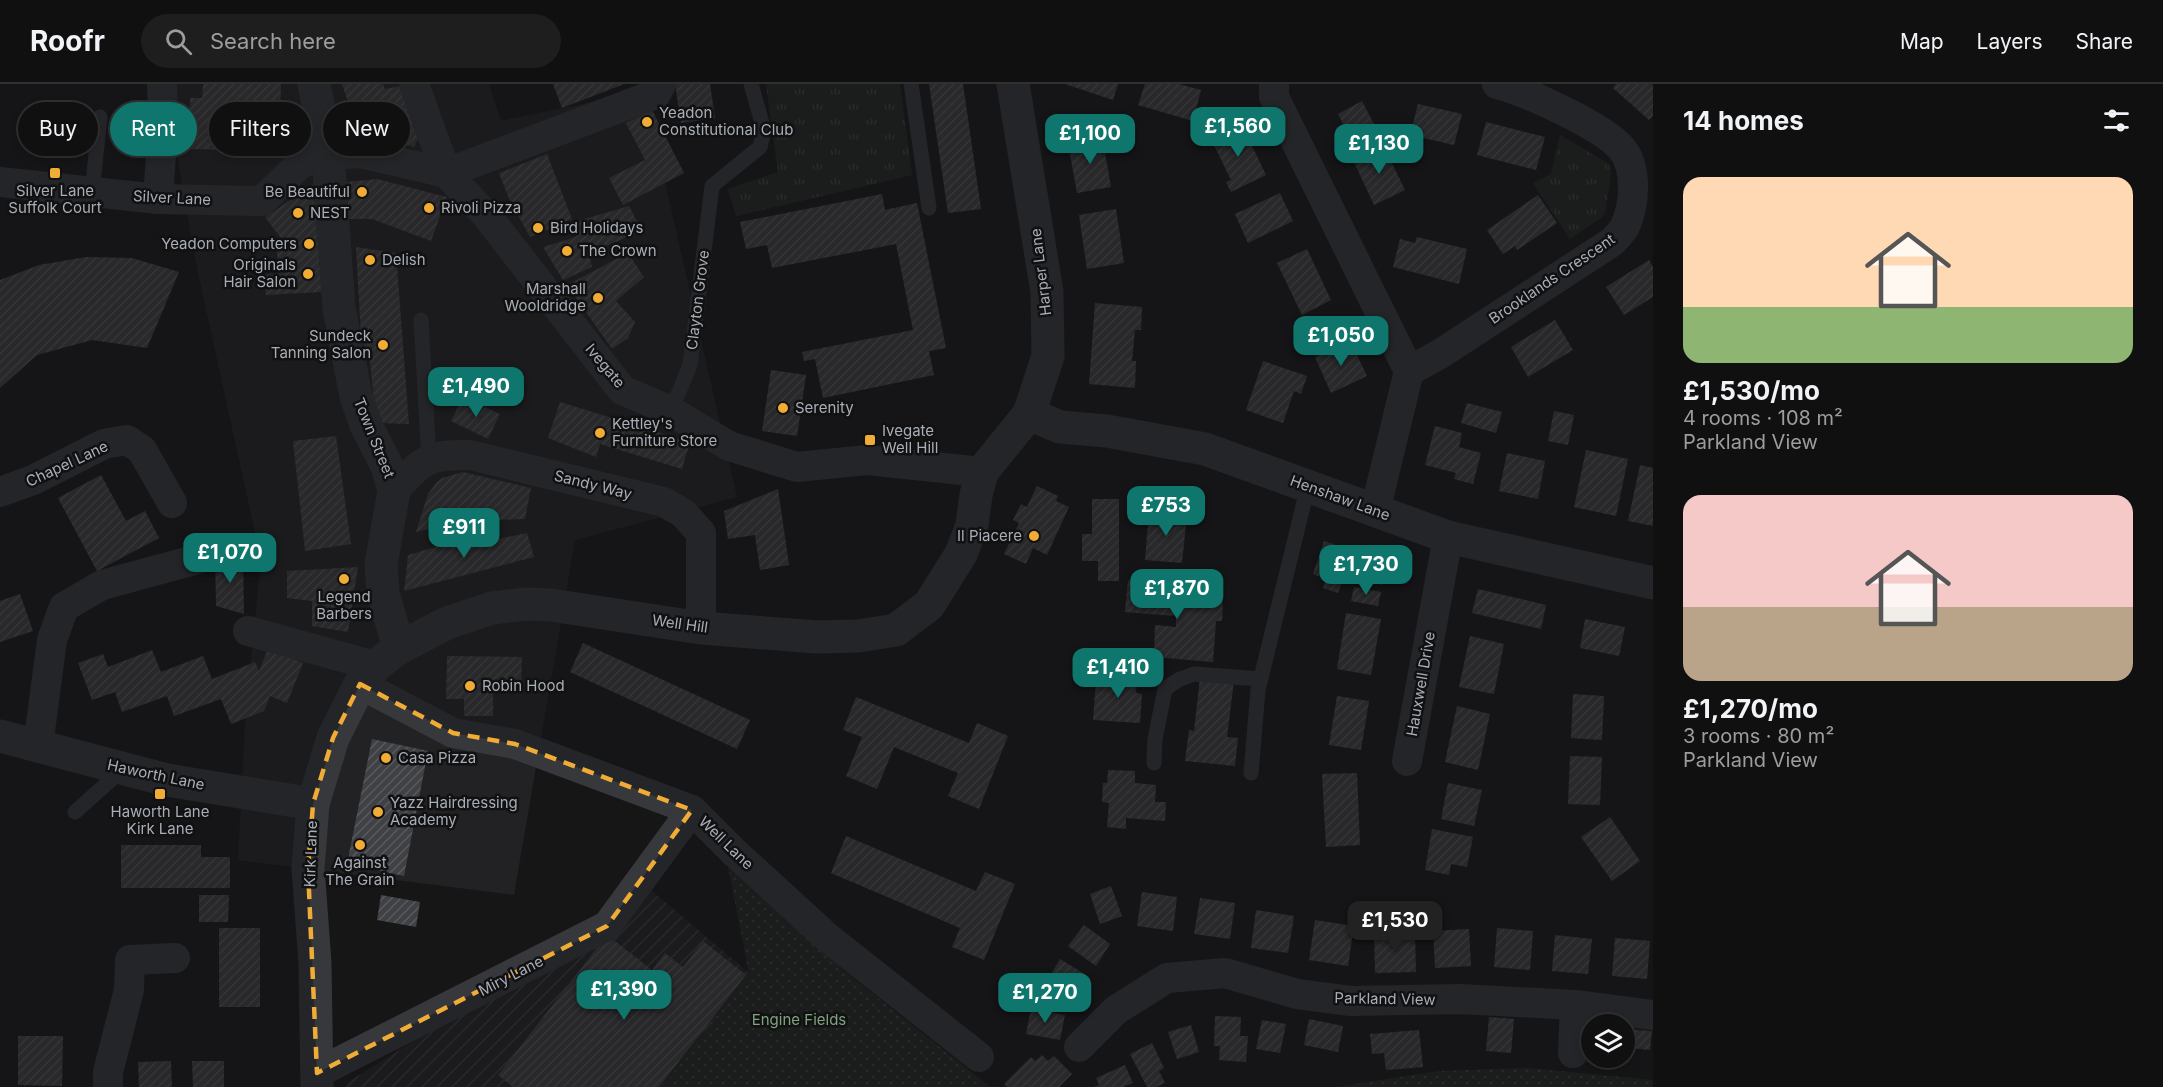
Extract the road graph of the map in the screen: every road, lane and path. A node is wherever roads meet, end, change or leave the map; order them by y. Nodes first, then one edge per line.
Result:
1 (162, 84) edge
2 (314, 84) edge
3 (414, 84) edge
4 (661, 84) edge
5 (751, 84) edge
6 (911, 84) edge
7 (1013, 84) edge
8 (1274, 84) edge
9 (1497, 84) edge
10 (100, 117) dead end
11 (323, 130) edge
12 (325, 156) edge
13 (328, 156) edge
14 (373, 156) edge
15 (446, 173) junction
16 (0, 182) edge
17 (92, 192) junction
18 (158, 199) junction
19 (928, 208) dead end
20 (422, 320) dead end
21 (1409, 371) junction
22 (671, 411) junction
23 (1029, 414) junction
24 (429, 460) junction
25 (982, 472) junction
26 (1308, 486) junction
27 (394, 491) junction
28 (0, 492) edge
29 (172, 503) dead end
30 (1375, 511) junction
31 (1448, 537) junction
32 (198, 558) dead end
33 (946, 578) joint
34 (1653, 583) edge
35 (701, 628) junction
36 (248, 631) dead end
37 (378, 666) junction
38 (1261, 679) junction
39 (0, 736) edge
40 (38, 746) junction
41 (1407, 760) dead end
42 (1154, 763) dead end
43 (122, 770) junction
44 (1251, 772) dead end
45 (313, 804) junction
46 (692, 810) junction
47 (75, 812) dead end
48 (175, 958) dead end
49 (1575, 1005) junction
50 (1653, 1015) edge
51 (1079, 1047) dead end
52 (1573, 1053) dead end
53 (979, 1057) dead end
54 (317, 1080) edge
55 (108, 1087) edge

1 - 18 street
2 - 11 street, Town Street
3 - 15 street
4 - 15 street
5 - 22 lane, Clayton Grove
6 - 19 lane
7 - 23 street, Harper Lane
8 - 21 street
9 - 21 street, Brooklands Crescent
10 - 17 lane
12 - 18 street, Silver Lane
13 - 27 street, Town Street
14 - 15 street
15 - 22 street, Ivegate
16 - 17 street, Silver Lane
17 - 18 street, Silver Lane
20 - 24 lane
21 - 30 street
22 - 25 street, Ivegate
23 - 25 street, Harper Lane
23 - 26 street, Henshaw Lane
24 - 27 street, Sandy Way
24 - 35 street, Sandy Way
25 - 33 street, Harper Lane
26 - 30 street, Henshaw Lane
26 - 38 lane
27 - 37 street, Town Street
28 - 29 street, Chapel Lane
30 - 31 street, Henshaw Lane
31 - 34 street, Henshaw Lane
31 - 41 street, Hauxwell Drive
32 - 40 street
33 - 35 street, Well Hill
35 - 37 street, Well Hill
36 - 37 street, Well Lane
37 - 45 street, Kirk Lane
37 - 46 street, Well Lane
38 - 42 lane
38 - 44 lane
39 - 40 street, Haworth Lane
40 - 43 street, Haworth Lane
43 - 45 street, Haworth Lane
43 - 47 lane
45 - 54 street, Kirk Lane
46 - 53 street, Well Lane
46 - 54 street, Miry Lane
48 - 55 street
49 - 50 street, Parkland View
49 - 51 street, Parkland View
49 - 52 street

